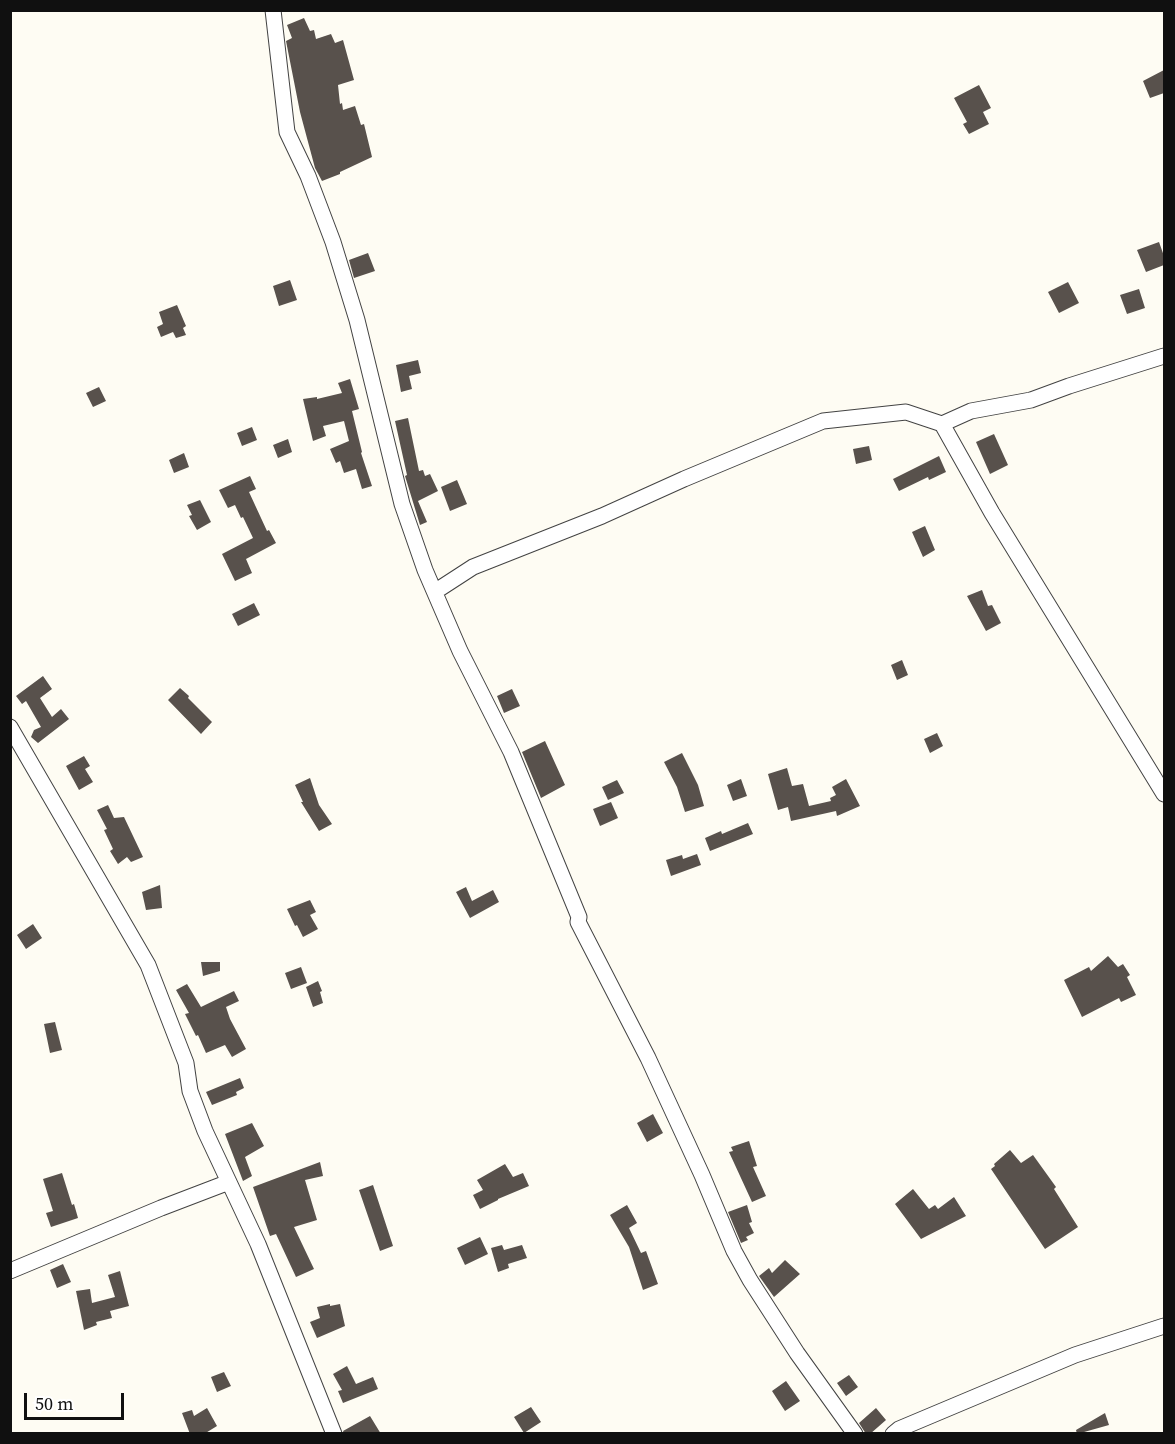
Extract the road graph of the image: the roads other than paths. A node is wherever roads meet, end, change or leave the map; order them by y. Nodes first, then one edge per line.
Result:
1 (273, 10) edge
2 (1164, 356) edge
3 (942, 424) junction
4 (436, 591) junction
5 (10, 728) edge
6 (1164, 794) edge
7 (229, 1182) junction
8 (10, 1271) edge
9 (1164, 1326) edge
10 (334, 1434) edge
11 (855, 1434) edge
12 (893, 1434) edge

1 - 4 street
2 - 3 street
3 - 4 street
3 - 6 street
4 - 11 street
5 - 7 street
7 - 8 street
7 - 10 street
9 - 12 street

